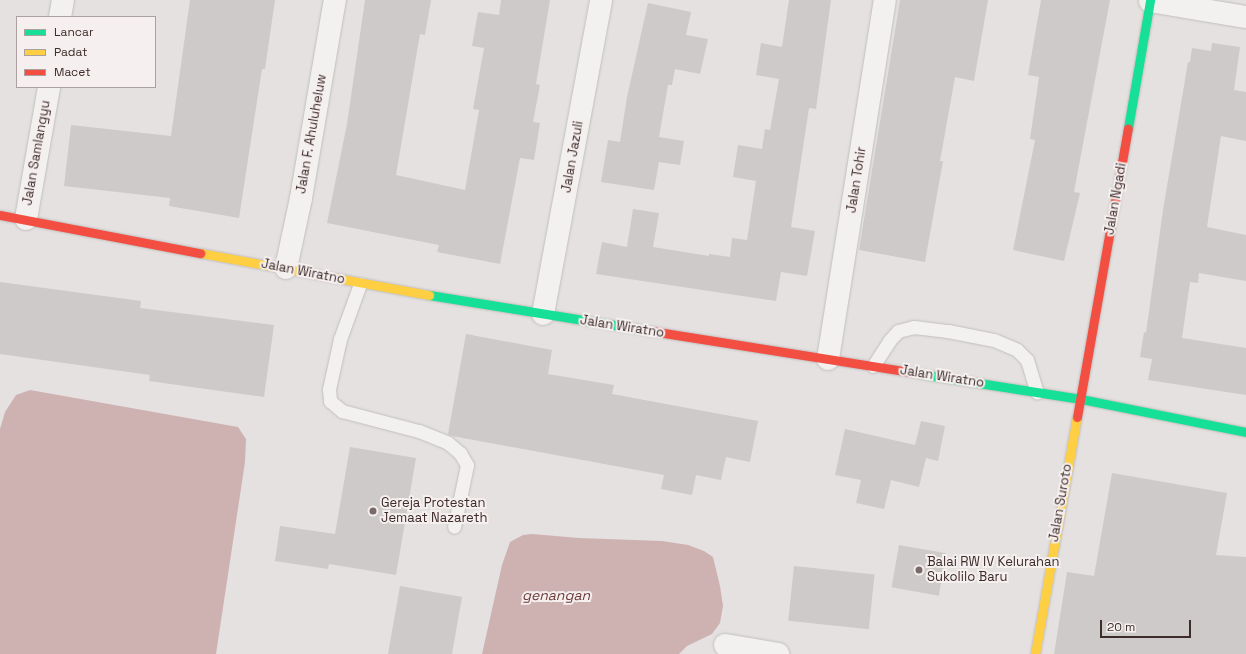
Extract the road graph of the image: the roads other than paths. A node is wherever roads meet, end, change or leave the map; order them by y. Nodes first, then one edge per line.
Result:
1 (63, 0) edge
2 (335, 0) edge
3 (601, 0) edge
4 (885, 0) edge
5 (1150, 0) edge
6 (60, 16) edge
7 (1246, 17) edge
8 (49, 88) edge
9 (0, 215) edge
10 (26, 219) junction
11 (286, 268) junction
12 (360, 284) junction
13 (543, 314) junction
14 (828, 360) junction
15 (873, 366) junction
16 (1037, 392) junction
17 (1081, 398) junction
18 (1246, 432) edge
19 (454, 526) dead end
20 (725, 645) dead end
21 (778, 654) edge
22 (1034, 654) edge

1 - 6 street
2 - 11 street, Jalan F. Ahuluheluw
3 - 13 street, Jalan Jazuli
4 - 14 street, Jalan Tohir
5 - 7 street
5 - 17 main road, Jalan Ngadi
8 - 10 street, Jalan Samlangyu
9 - 10 main road, Jalan Wiratno
10 - 11 main road, Jalan Wiratno
11 - 12 main road, Jalan Wiratno
12 - 13 main road, Jalan Wiratno
12 - 19 lane
13 - 14 main road, Jalan Wiratno
14 - 15 main road, Jalan Wiratno
15 - 16 main road, Jalan Wiratno
15 - 16 lane
16 - 17 main road, Jalan Wiratno
17 - 18 main road, Jalan Wiratno
17 - 22 main road, Jalan Suroto
20 - 21 street

